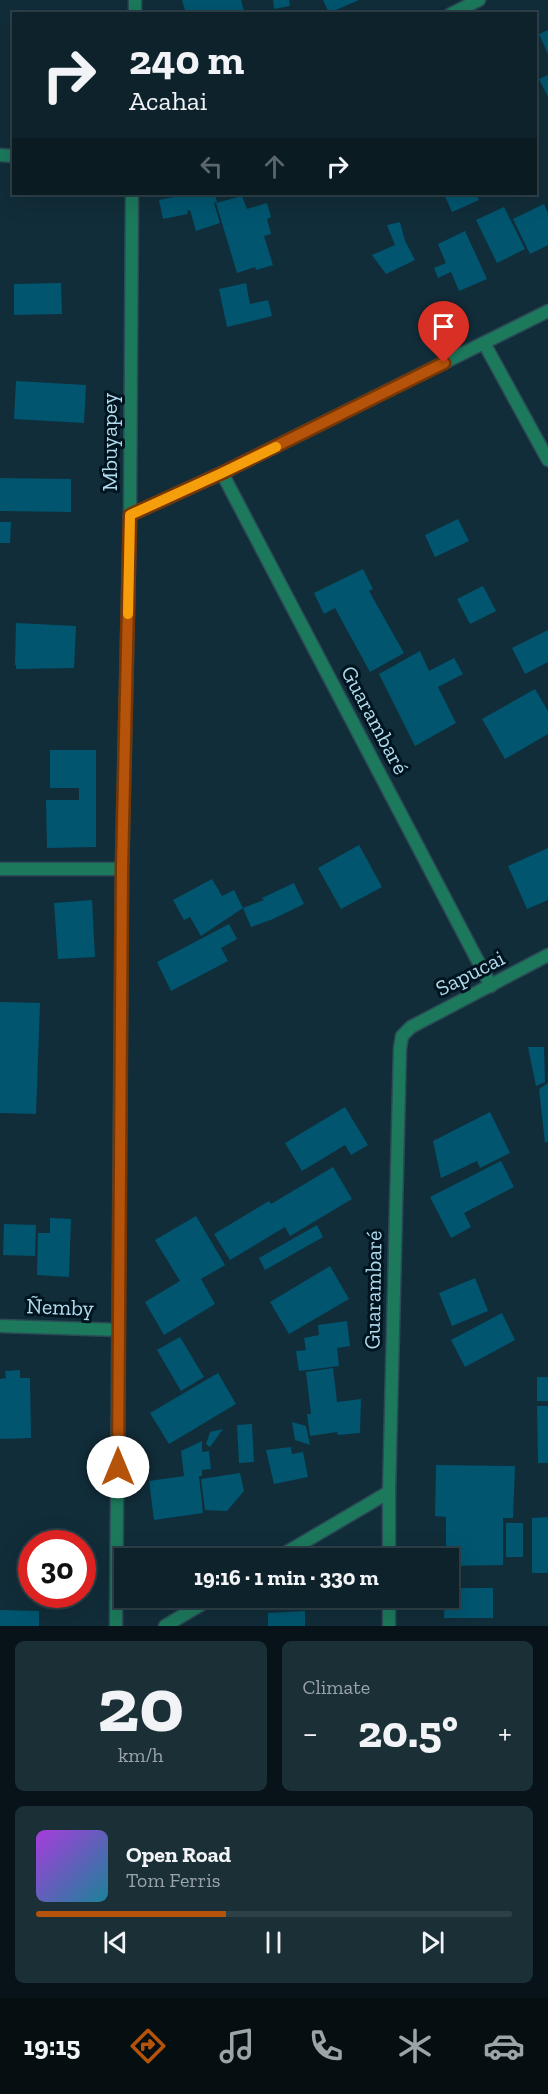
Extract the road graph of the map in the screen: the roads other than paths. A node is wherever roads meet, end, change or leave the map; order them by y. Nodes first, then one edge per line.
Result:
1 (479, 0) edge
2 (455, 12) edge
3 (132, 195) edge
4 (548, 311) edge
5 (484, 343) junction
6 (548, 460) edge
7 (222, 473) junction
8 (130, 515) junction
9 (0, 868) edge
10 (122, 869) junction
11 (548, 956) edge
12 (491, 986) junction
13 (411, 1027) joint
14 (0, 1326) edge
15 (119, 1330) junction
16 (389, 1492) junction
17 (294, 1548) edge
18 (389, 1548) edge
19 (195, 1608) edge
20 (389, 1608) edge
21 (116, 1626) edge
22 (165, 1626) edge
23 (389, 1626) edge

1 - 2 street
3 - 8 street, Mbuyapey
4 - 5 street
5 - 6 street
5 - 7 street
7 - 8 street
7 - 12 street, Guarambaré
8 - 10 street, Mbuyapey
9 - 10 street
10 - 15 street, Mbuyapey
11 - 12 street, Sapucai
12 - 13 street, Sapucai
13 - 16 street, Guarambaré
14 - 15 street, Ñemby
15 - 21 street, Mbuyapey
16 - 17 street
16 - 18 street, Guarambaré
19 - 22 street
20 - 23 street

